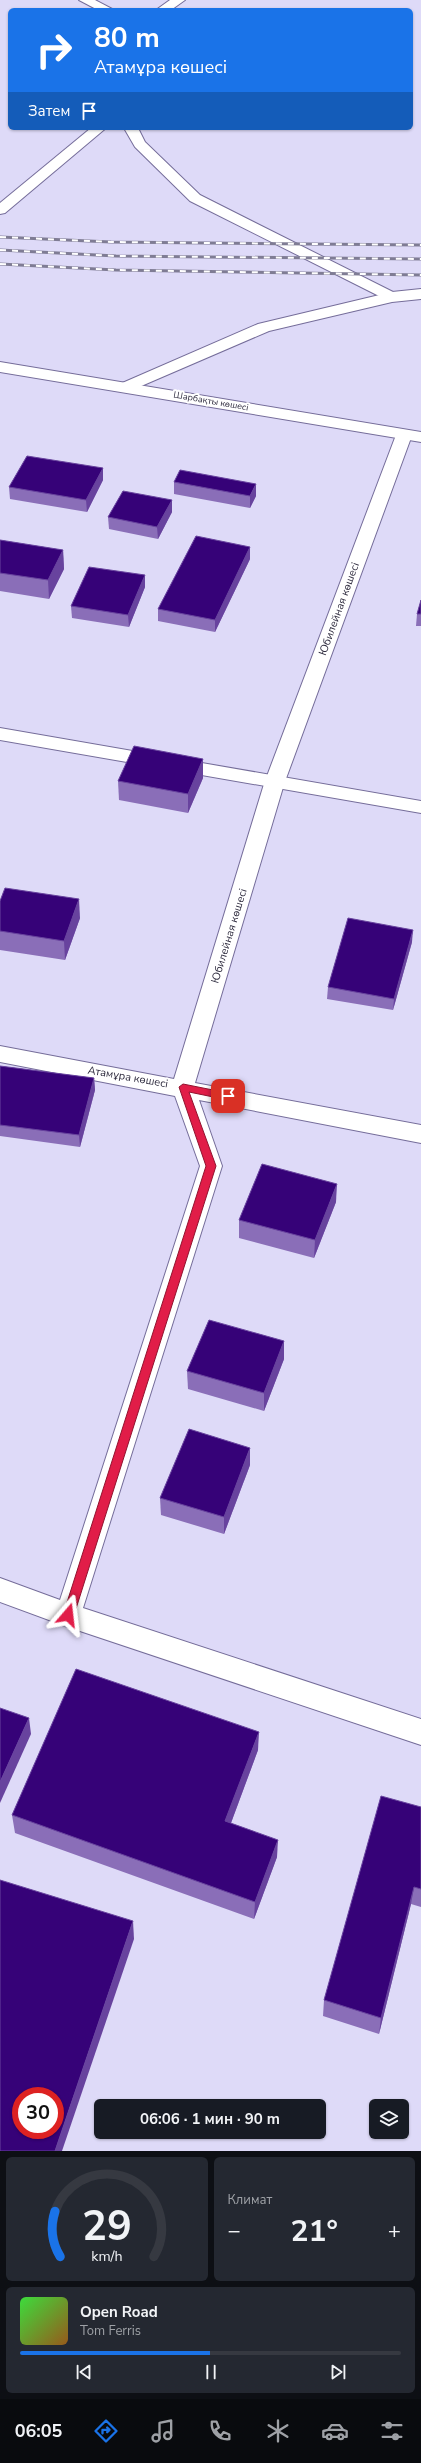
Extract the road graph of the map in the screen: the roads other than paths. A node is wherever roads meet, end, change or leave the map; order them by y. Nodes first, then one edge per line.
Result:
1 (85, 0) edge
2 (179, 0) edge
3 (103, 8) edge
4 (165, 8) edge
5 (97, 130) edge
6 (132, 130) edge
7 (0, 210) edge
8 (421, 294) edge
9 (392, 297) junction
10 (0, 367) edge
11 (126, 387) junction
12 (412, 436) edge
13 (0, 734) edge
14 (274, 784) junction
15 (421, 807) edge
16 (0, 1054) edge
17 (183, 1087) junction
18 (421, 1134) edge
19 (0, 1590) edge
20 (68, 1615) junction
21 (421, 1732) edge

1 - 3 lane
2 - 4 lane
5 - 7 lane
6 - 9 lane
8 - 9 street
9 - 11 street
10 - 11 street, Шарбақты көшесі
11 - 12 street, Шарбақты көшесі
12 - 14 street, Юбилейная көшесі
13 - 14 lane
14 - 15 lane
14 - 17 street, Юбилейная көшесі
16 - 17 street, Атамұра көшесі
17 - 18 street, Атамұра көшесі
17 - 20 street
19 - 20 street
20 - 21 street

